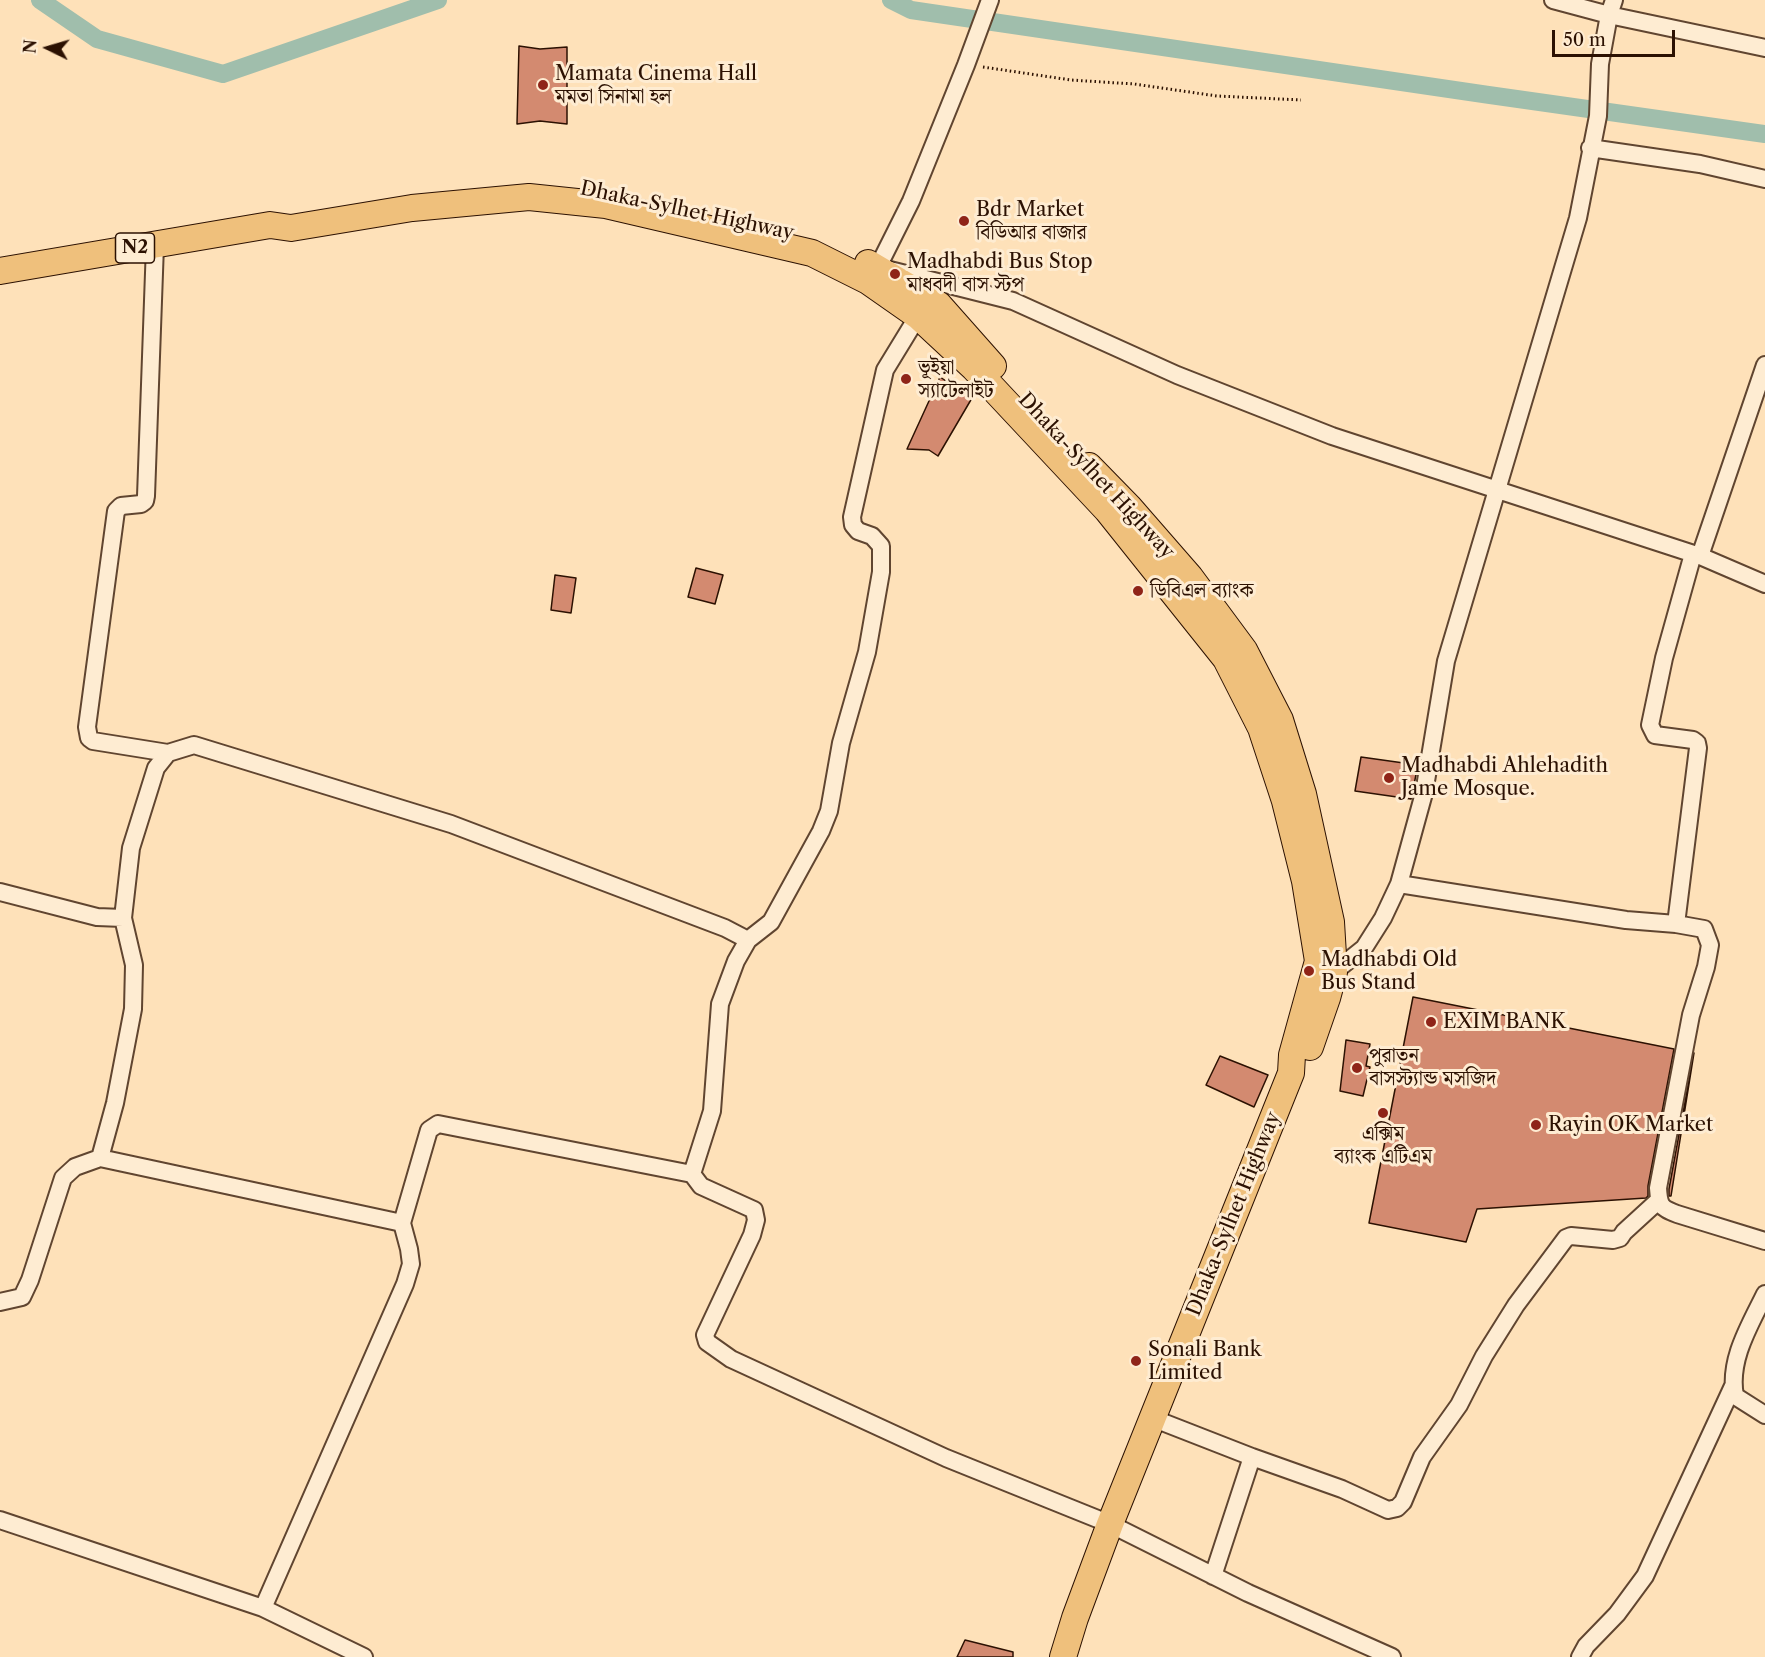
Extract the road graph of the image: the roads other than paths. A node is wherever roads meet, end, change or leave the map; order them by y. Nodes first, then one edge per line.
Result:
1 (990, 0) edge
2 (1553, 0) edge
3 (1611, 8) edge
4 (1765, 48) edge
5 (1590, 148) junction
6 (1765, 179) edge
7 (270, 225) junction
8 (155, 245) junction
9 (878, 267) junction
10 (0, 271) edge
11 (918, 316) junction
12 (1765, 365) edge
13 (1497, 490) junction
14 (1696, 555) junction
15 (1765, 584) edge
16 (168, 753) junction
17 (1399, 884) junction
18 (0, 892) edge
19 (123, 918) junction
20 (1676, 924) junction
21 (748, 940) junction
22 (1334, 972) junction
23 (1291, 1073) junction
24 (100, 1158) junction
25 (692, 1174) junction
26 (1659, 1200) junction
27 (402, 1223) junction
28 (1765, 1241) edge
29 (1765, 1294) edge
30 (0, 1302) edge
31 (1733, 1386) junction
32 (1765, 1414) edge
33 (1152, 1418) junction
34 (1252, 1457) junction
35 (0, 1520) edge
36 (1110, 1524) junction
37 (1213, 1576) junction
38 (263, 1608) junction
39 (364, 1657) edge
40 (1063, 1657) edge
41 (1392, 1657) edge
42 (1580, 1657) edge

1 - 9 street
2 - 3 street
3 - 4 street
3 - 5 street
5 - 6 street
5 - 13 street
7 - 8 highway, Dhaka-Sylhet Highway / N2
7 - 9 highway, Dhaka-Sylhet Highway / N2
7 - 11 highway, Dhaka-Sylhet Highway / N2
8 - 10 highway, Dhaka-Sylhet Highway / N2
8 - 16 street
9 - 13 street
9 - 22 highway, Dhaka-Sylhet Highway / N2
11 - 21 street
11 - 23 highway, Dhaka-Sylhet Highway / N2
12 - 14 street
13 - 14 street
13 - 17 street
14 - 15 street
14 - 20 street
16 - 19 street
16 - 21 street
17 - 20 street
17 - 22 street
18 - 19 street
19 - 24 street
20 - 26 street
21 - 25 street
22 - 23 highway, Dhaka-Sylhet Highway / N2
23 - 33 highway, Dhaka-Sylhet Highway / N2
24 - 27 street
24 - 30 street
25 - 27 street
25 - 36 street
26 - 28 street
26 - 34 street
27 - 38 street
29 - 31 street
31 - 32 street
31 - 42 street
33 - 34 street
33 - 36 highway, Dhaka-Sylhet Highway / N2
34 - 37 street
35 - 38 street
36 - 37 street
36 - 40 highway, Dhaka-Sylhet Highway / N2
37 - 41 street
38 - 39 street

